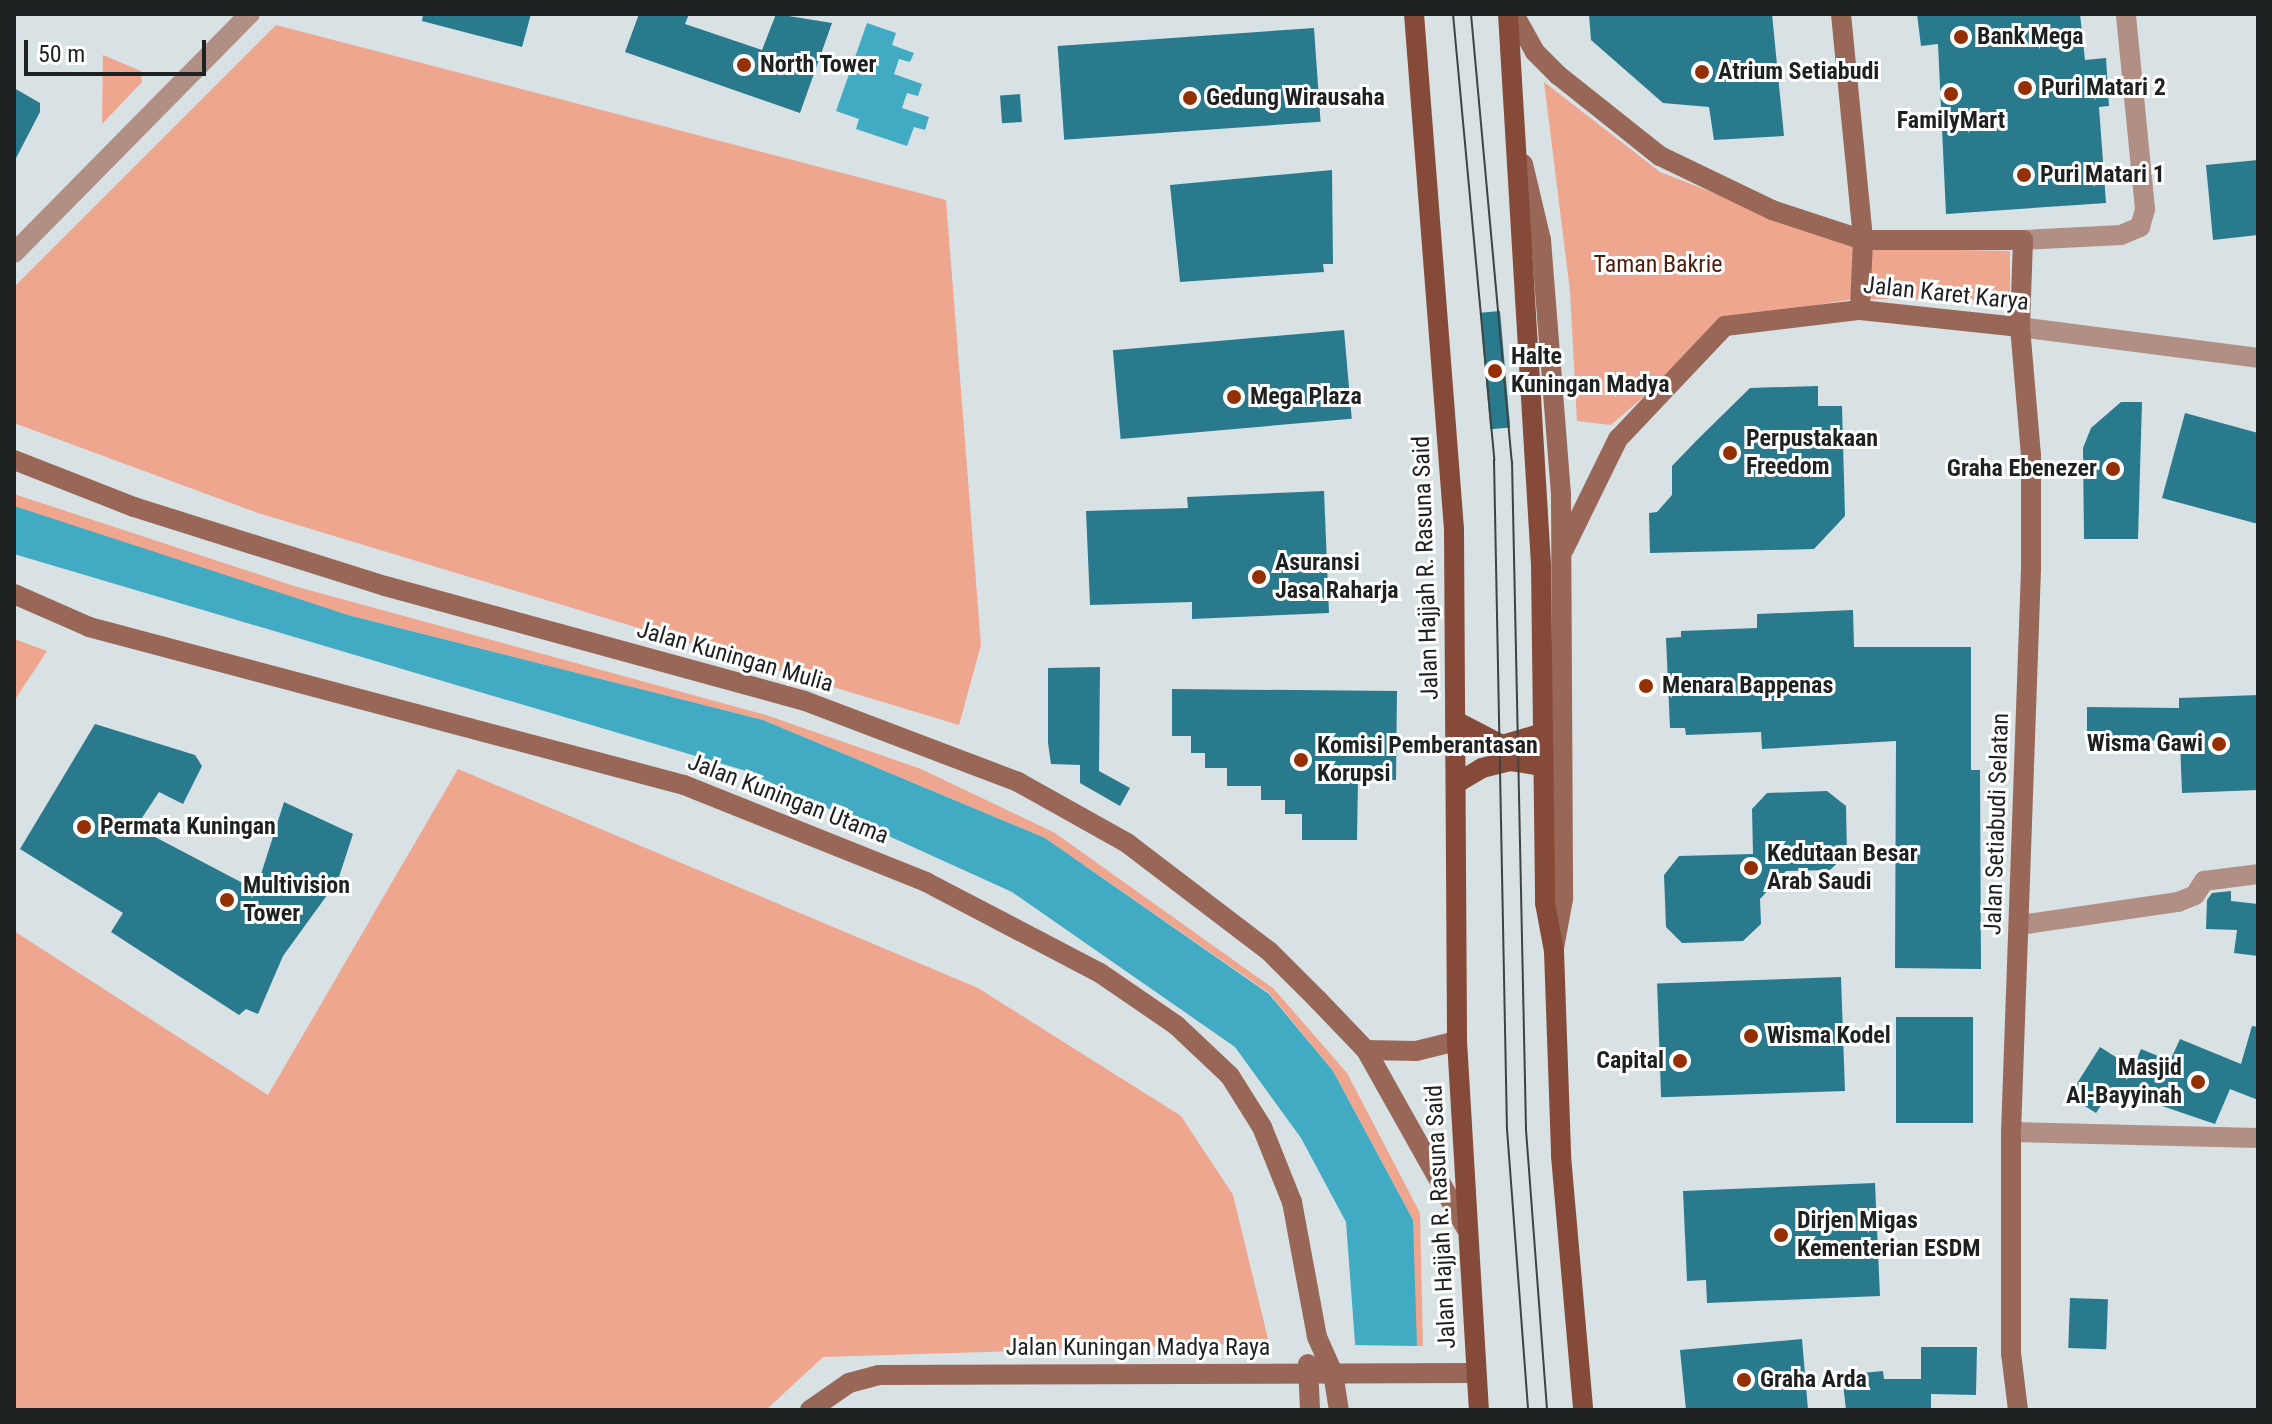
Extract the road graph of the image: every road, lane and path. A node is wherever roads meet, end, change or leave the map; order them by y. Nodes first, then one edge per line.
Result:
1 (250, 14) edge
2 (1414, 14) edge
3 (1511, 14) edge
4 (1841, 14) edge
5 (2126, 14) edge
6 (1514, 129) junction
7 (1863, 240) junction
8 (2023, 240) junction
9 (14, 253) edge
10 (1860, 310) junction
11 (2020, 327) junction
12 (2258, 358) edge
13 (14, 460) edge
14 (1561, 557) junction
15 (14, 594) edge
16 (1456, 721) junction
17 (1543, 733) junction
18 (1543, 766) junction
19 (1457, 783) junction
20 (2258, 874) edge
21 (2020, 925) junction
22 (1554, 951) junction
23 (1457, 1041) junction
24 (1366, 1050) junction
25 (2011, 1132) junction
26 (2258, 1138) edge
27 (1466, 1228) junction
28 (1317, 1337) junction
29 (1305, 1373) junction
30 (1475, 1373) junction
31 (1341, 1374) junction
32 (810, 1410) edge
33 (1310, 1410) edge
34 (1339, 1410) edge
35 (1479, 1410) edge
36 (1583, 1410) edge
37 (2018, 1410) edge

1 - 9 street
2 - 16 main road, Jalan Hajjah R. Rasuna Said
3 - 6 main road
3 - 7 street
4 - 7 street
5 - 8 street
6 - 14 street
6 - 17 main road
7 - 8 street
7 - 10 street
8 - 11 street, Jalan Setiabudi Selatan
10 - 11 street, Jalan Karet Karya
10 - 14 street, Jalan Karet Karya
11 - 12 street, Jalan Karet Karya
11 - 21 street, Jalan Setiabudi Selatan
13 - 24 street, Jalan Kuningan Mulia
14 - 22 street
15 - 28 street, Jalan Kuningan Utama
16 - 17 main road
16 - 19 main road, Jalan Hajjah R. Rasuna Said
17 - 18 main road
18 - 19 main road
18 - 22 main road
19 - 23 main road, Jalan Hajjah R. Rasuna Said
20 - 21 street
21 - 25 street, Jalan Setiabudi Selatan
22 - 36 main road
23 - 24 street
23 - 27 main road, Jalan Hajjah R. Rasuna Said
24 - 27 street, Jalan Kuningan Mulia
25 - 26 street
25 - 37 street, Jalan Setiabudi Selatan
27 - 30 main road, Jalan Hajjah R. Rasuna Said
28 - 29 street, Jalan Kuningan Utama
28 - 31 street, Jalan Kuningan Utama
29 - 31 street, Jalan Kuningan Madya Raya
29 - 32 street, Jalan Kuningan Madya Raya
29 - 33 street, Jalan Kuningan Utama
30 - 31 street, Jalan Kuningan Madya Raya
30 - 35 main road, Jalan Hajjah R. Rasuna Said
31 - 34 street, Jalan Kuningan Utama

